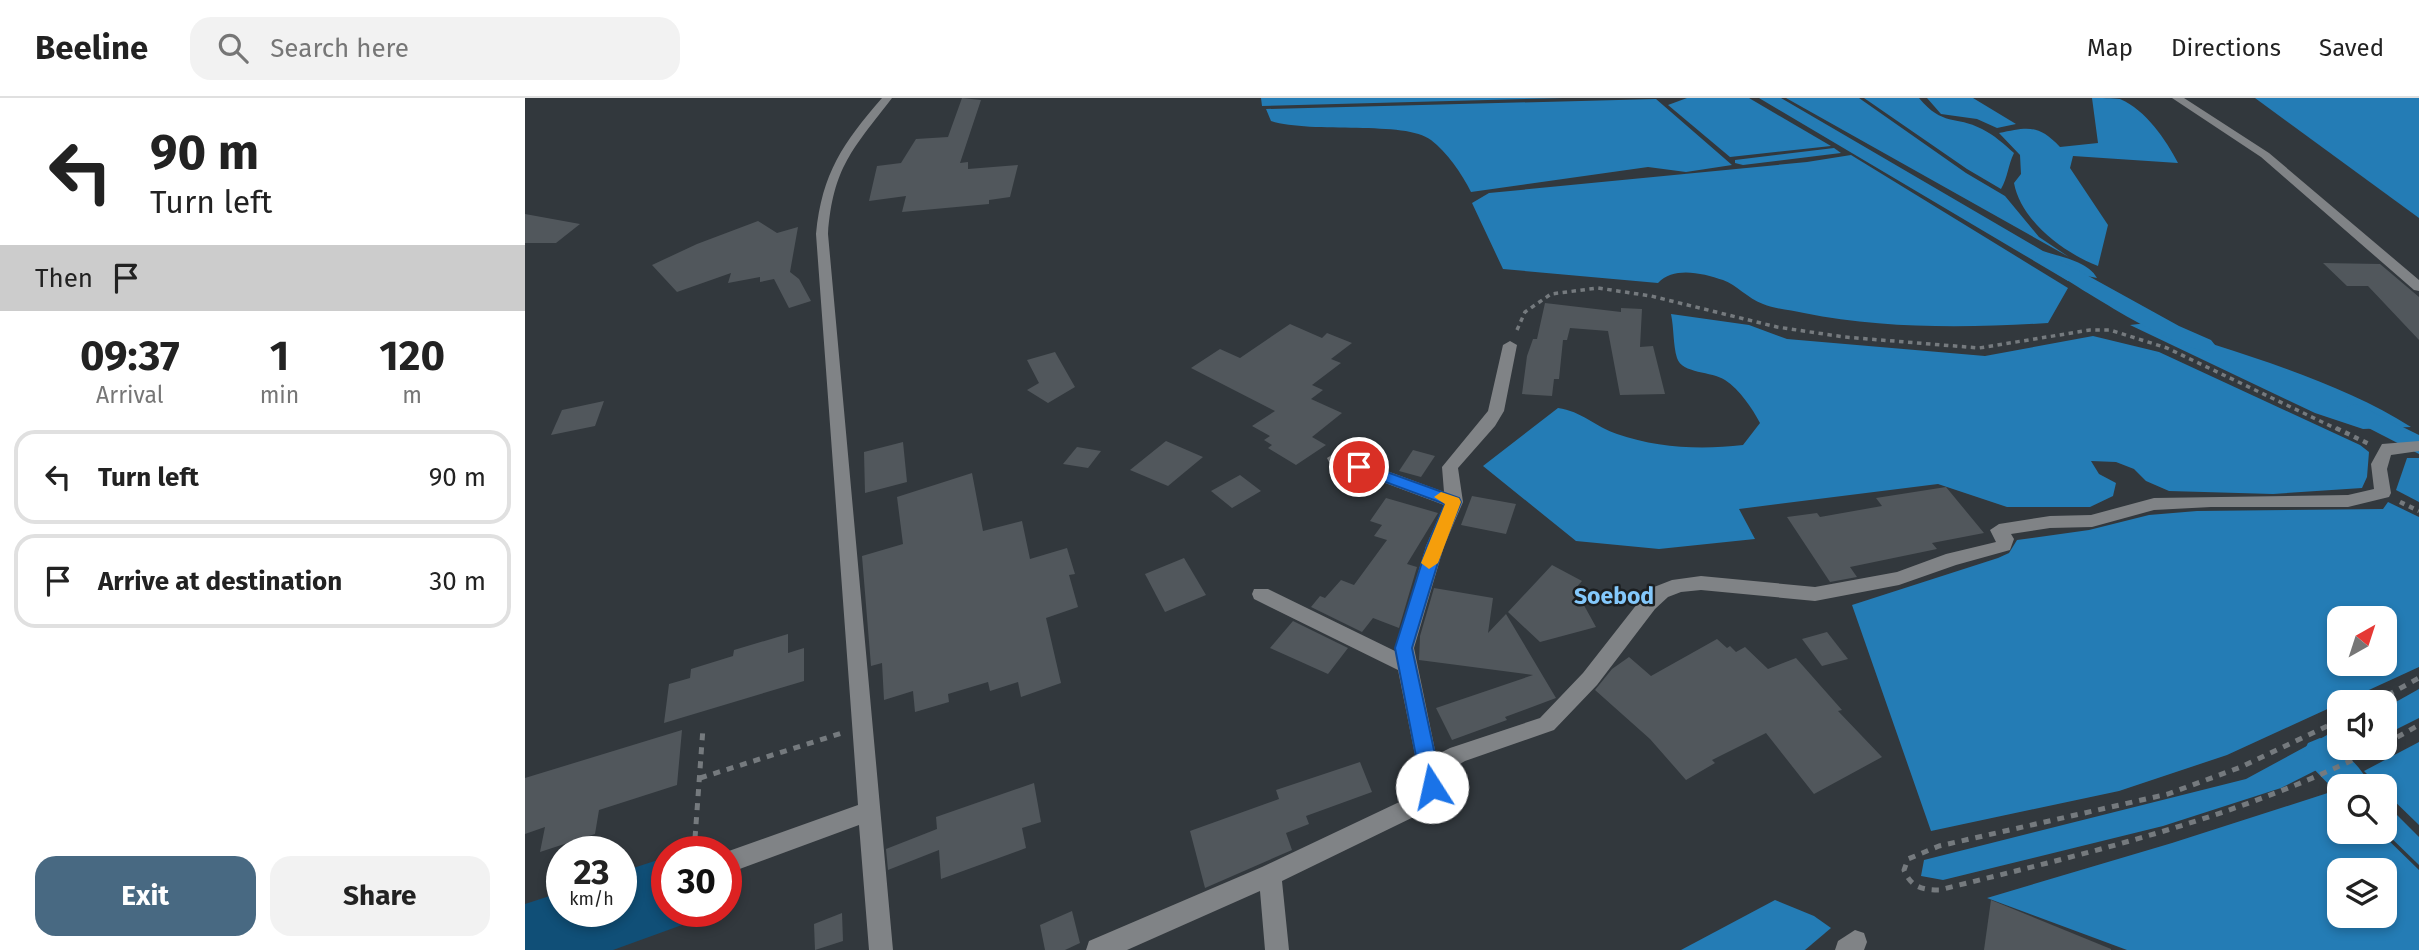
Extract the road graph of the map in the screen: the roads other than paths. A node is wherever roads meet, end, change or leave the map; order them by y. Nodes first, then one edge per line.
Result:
1 (887, 98) edge
2 (2176, 98) edge
3 (2419, 287) edge
4 (1510, 345) road end
5 (2419, 446) edge
6 (1335, 458) dead end
7 (1454, 502) junction
8 (1261, 594) dead end
9 (1408, 666) junction
10 (1430, 770) junction
11 (870, 811) junction
12 (742, 857) edge
13 (1270, 875) junction
14 (881, 950) edge
15 (1098, 950) edge
16 (1277, 950) edge

1 - 11 street
2 - 3 street
4 - 7 street
5 - 10 street
6 - 7 street
7 - 9 street
8 - 9 street
9 - 10 street
10 - 13 street
11 - 12 street
11 - 14 street
13 - 15 street
13 - 16 street

